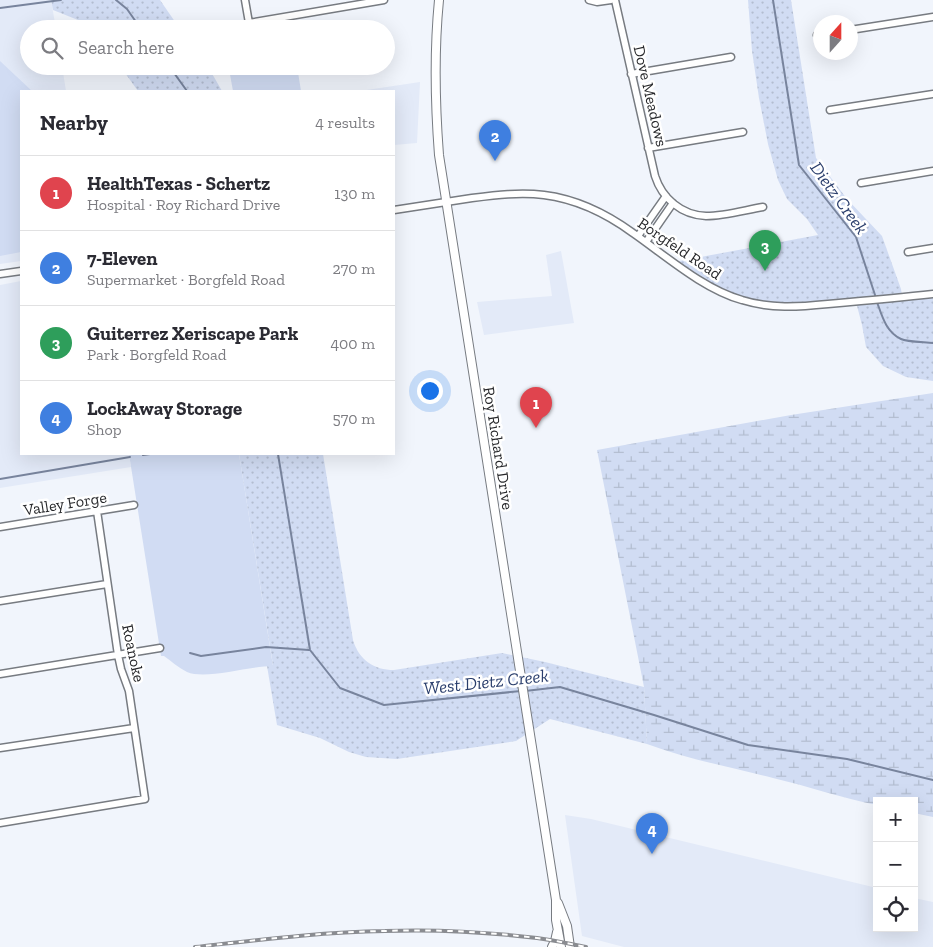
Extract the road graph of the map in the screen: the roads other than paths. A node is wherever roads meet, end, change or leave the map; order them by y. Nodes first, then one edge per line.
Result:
1 (245, 0) edge
2 (384, 0) edge
3 (437, 0) edge
4 (589, 0) edge
5 (613, 0) edge
6 (933, 17) edge
7 (248, 20) edge
8 (267, 20) edge
9 (858, 29) edge
10 (731, 57) dead end
11 (631, 74) junction
12 (933, 94) edge
13 (830, 110) dead end
14 (743, 132) dead end
15 (648, 148) junction
16 (933, 171) edge
17 (861, 183) dead end
18 (670, 200) junction
19 (446, 202) junction
20 (763, 207) dead end
21 (395, 210) edge
22 (638, 236) junction
23 (646, 242) junction
24 (933, 248) edge
25 (908, 252) dead end
26 (20, 271) edge
27 (0, 274) edge
28 (933, 294) edge
29 (134, 505) dead end
30 (97, 511) junction
31 (0, 527) edge
32 (107, 584) junction
33 (0, 601) edge
34 (160, 648) dead end
35 (118, 655) junction
36 (0, 674) edge
37 (134, 728) junction
38 (0, 748) edge
39 (0, 823) edge
40 (556, 900) junction
41 (558, 930) junction
42 (552, 947) edge
43 (561, 947) edge
44 (570, 947) edge

1 - 7 street
2 - 8 street
3 - 19 main road, Roy Richard Drive
4 - 5 street
5 - 11 street, Dove Meadows
6 - 9 street
10 - 11 street
11 - 15 street, Dove Meadows
12 - 13 street
14 - 15 street
15 - 18 street, Dove Meadows
16 - 17 street
18 - 20 street
18 - 22 street
18 - 23 street
19 - 21 street, Borgfeld Road
19 - 22 street, Borgfeld Road
19 - 40 main road, Roy Richard Drive
22 - 23 street, Borgfeld Road
23 - 28 street, Borgfeld Road
24 - 25 street
26 - 27 street
29 - 30 street, Valley Forge
30 - 31 street, Valley Forge
30 - 32 street, Roanoke
32 - 33 street
32 - 35 street, Roanoke
34 - 35 street
35 - 36 street
35 - 37 street, Roanoke
37 - 38 street
37 - 39 street, Roanoke
40 - 41 main road, Roy Richard Drive
40 - 44 main road, Roy Richard Drive
41 - 42 main road
41 - 43 main road, Roy Richard Drive

